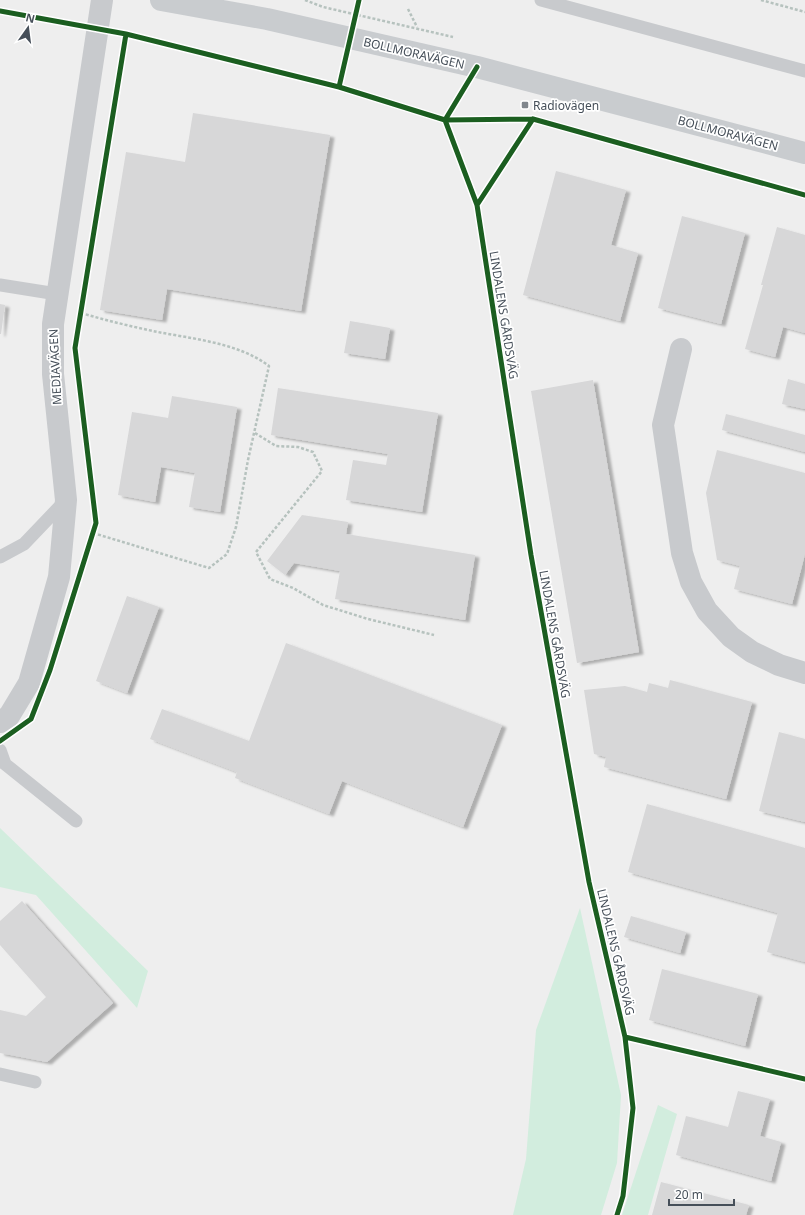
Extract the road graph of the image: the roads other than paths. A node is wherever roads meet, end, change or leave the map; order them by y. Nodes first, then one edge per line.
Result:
1 (102, 0) edge
2 (161, 0) edge
3 (541, 0) edge
4 (805, 71) edge
5 (805, 153) edge
6 (0, 285) edge
7 (57, 294) junction
8 (680, 349) dead end
9 (66, 500) junction
10 (0, 557) edge
11 (805, 673) edge
12 (0, 722) edge
13 (0, 750) edge
14 (76, 820) dead end
15 (0, 1074) edge
16 (36, 1082) dead end

1 - 7 street, MEDIAVÄGEN
2 - 5 street, BOLLMORAVÄGEN
3 - 4 lane
6 - 7 lane
7 - 9 street, MEDIAVÄGEN
8 - 11 street
9 - 10 lane
9 - 12 street, MEDIAVÄGEN
13 - 14 lane
15 - 16 lane

